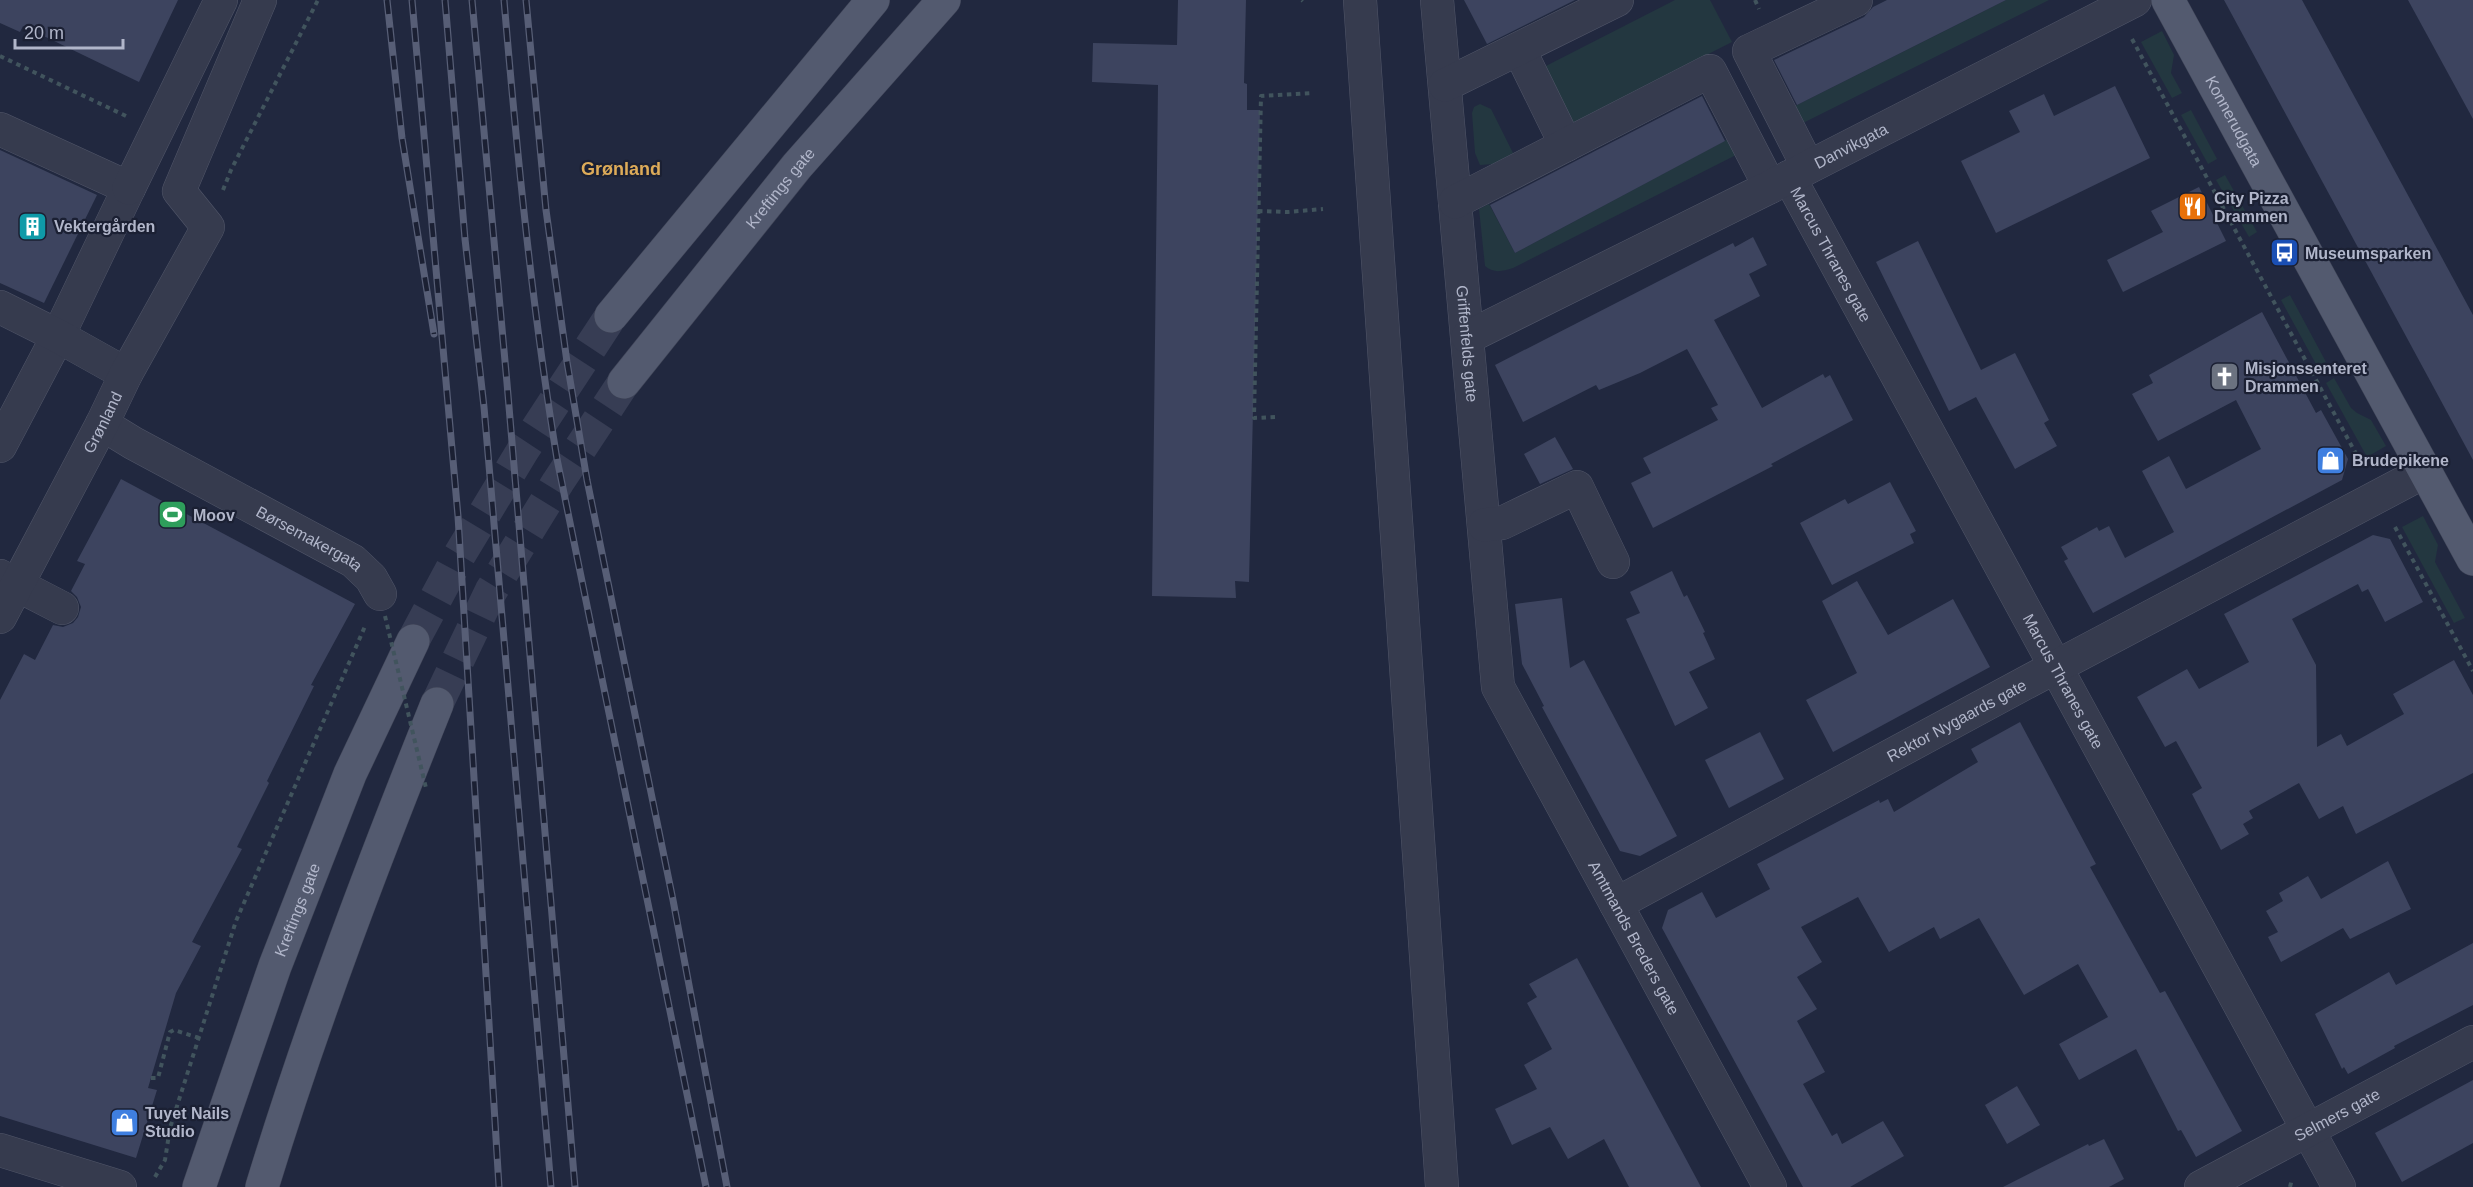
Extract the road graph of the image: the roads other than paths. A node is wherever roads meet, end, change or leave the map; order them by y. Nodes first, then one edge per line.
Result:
1 (221, 0) edge
2 (260, 0) edge
3 (873, 0) edge
4 (945, 0) edge
5 (1360, 0) edge
6 (1437, 0) edge
7 (1617, 0) edge
8 (1856, 0) edge
9 (2174, 2) edge
10 (2127, 4) edge
11 (1519, 49) junction
12 (1749, 51) junction
13 (1710, 71) junction
14 (1445, 85) junction
15 (0, 129) edge
16 (1566, 145) junction
17 (1789, 177) junction
18 (129, 188) junction
19 (1455, 202) junction
20 (0, 307) edge
21 (611, 316) tunnel mouth
22 (58, 336) junction
23 (1468, 337) junction
24 (126, 374) junction
25 (624, 382) tunnel mouth
26 (102, 424) junction
27 (0, 446) edge
28 (2424, 471) junction
29 (1484, 525) junction
30 (2473, 559) edge
31 (1613, 562) dead end
32 (9, 580) edge
33 (383, 605) road end
34 (62, 608) dead end
35 (0, 617) edge
36 (413, 640) tunnel mouth
37 (2056, 666) junction
38 (1498, 687) joint
39 (437, 705) tunnel mouth
40 (1616, 904) junction
41 (2473, 1042) edge
42 (2308, 1131) junction
43 (0, 1150) edge
44 (120, 1187) edge
45 (199, 1187) edge
46 (262, 1187) edge
47 (1442, 1187) edge
48 (1770, 1187) edge
49 (2201, 1187) edge
50 (2338, 1187) edge

1 - 18 street
2 - 24 street, Grønland
3 - 21 main road
4 - 25 main road, Kreftings gate
5 - 47 street
6 - 14 street, Griffenfelds gate
7 - 11 street
8 - 12 street
9 - 28 main road, Konnerudgata
10 - 17 street, Danvikgata
11 - 14 street
11 - 16 street
12 - 13 street
12 - 17 street
13 - 16 street
13 - 17 street
14 - 19 street, Griffenfelds gate
15 - 18 street
16 - 19 street
17 - 23 street, Danvikgata
17 - 37 street, Marcus Thranes gate
18 - 22 street
19 - 23 street, Griffenfelds gate
20 - 22 street
22 - 24 street
22 - 27 street
23 - 29 street, Griffenfelds gate
24 - 26 street, Grønland
26 - 32 street, Grønland
26 - 33 street, Børsemakergata
28 - 30 main road, Konnerudgata
28 - 37 street, Rektor Nygaards gate
29 - 31 street
29 - 38 street, Griffenfelds gate
32 - 34 street
32 - 35 street, Grønland
36 - 45 main road, Kreftings gate
37 - 40 street, Rektor Nygaards gate
37 - 42 street, Marcus Thranes gate
38 - 40 street, Amtmands Breders gate
39 - 46 main road
40 - 48 street, Amtmands Breders gate
41 - 42 street, Selmers gate
42 - 49 street, Selmers gate
42 - 50 street, Marcus Thranes gate
43 - 44 street

